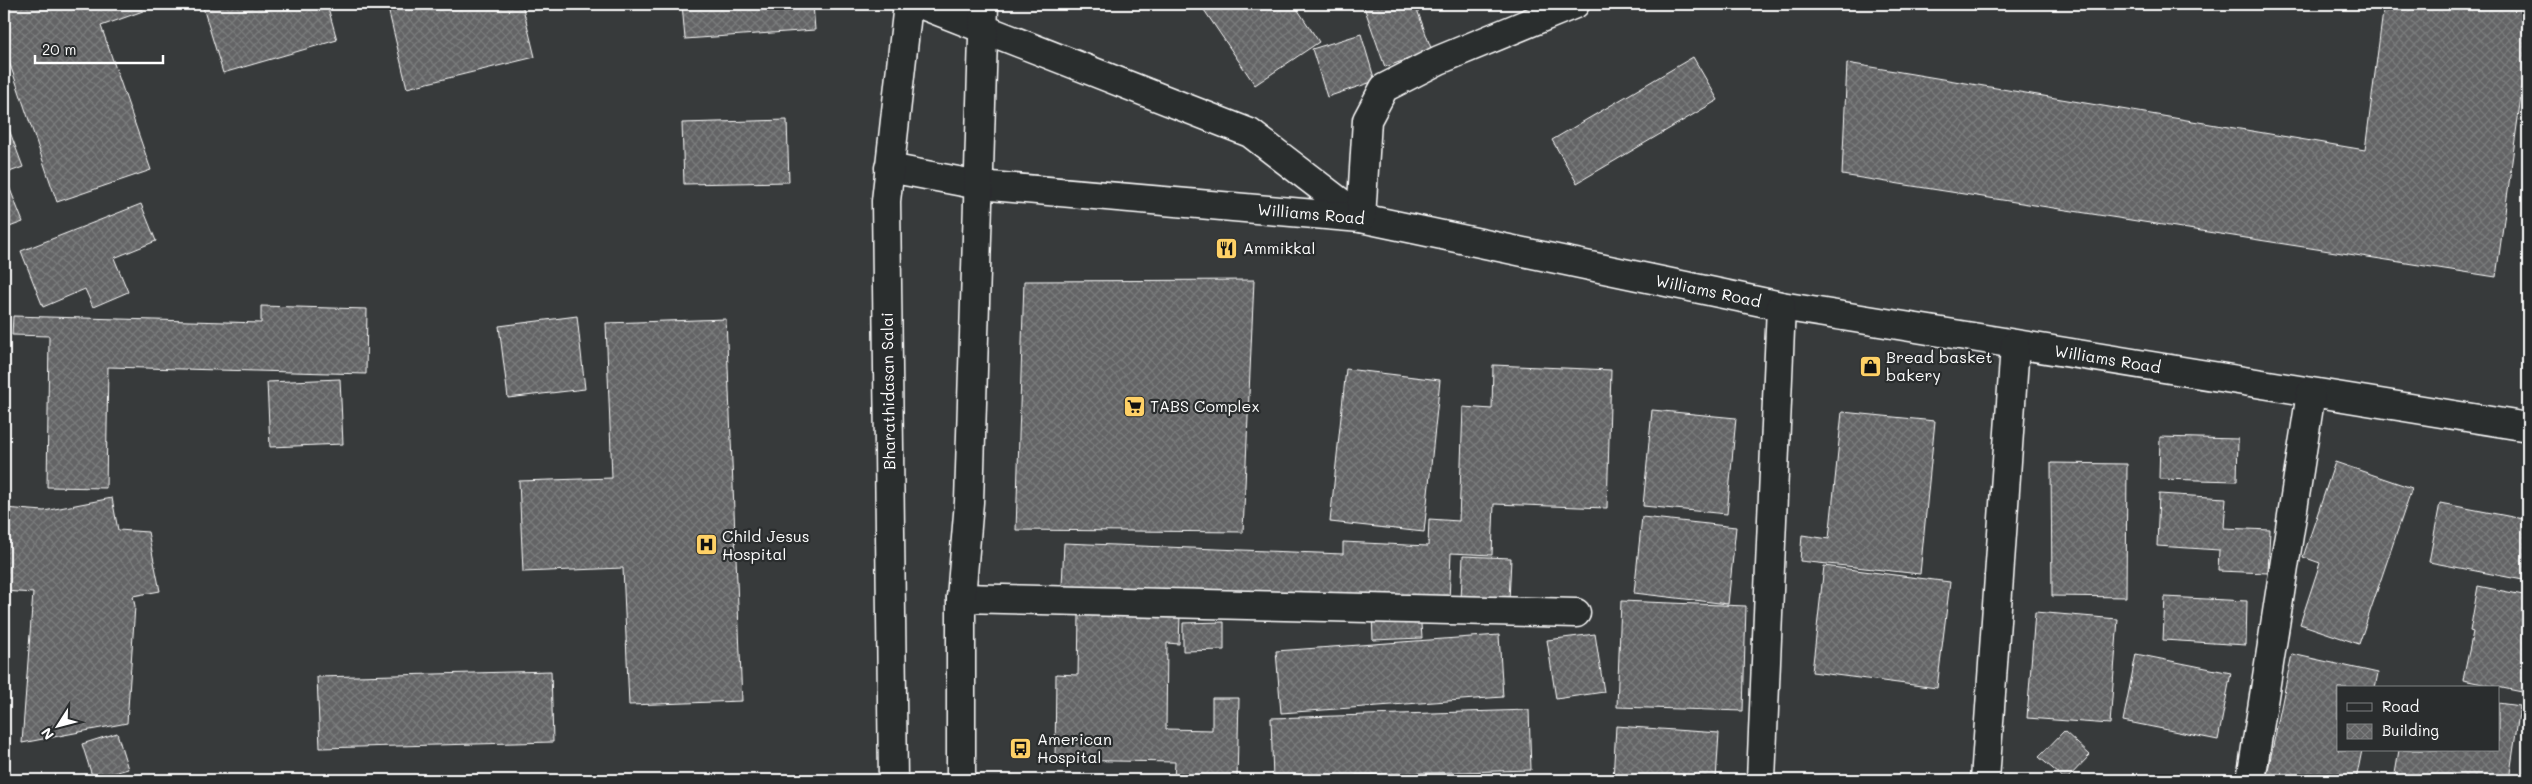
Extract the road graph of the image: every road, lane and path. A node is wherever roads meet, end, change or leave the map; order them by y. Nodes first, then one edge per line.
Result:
1 (908, 4) edge
2 (920, 4) edge
3 (1575, 4) edge
4 (983, 16) edge
5 (889, 168) junction
6 (979, 184) junction
7 (1361, 218) junction
8 (1781, 306) junction
9 (2015, 346) junction
10 (2311, 393) junction
11 (2528, 427) edge
12 (961, 598) junction
13 (1576, 613) dead end
14 (893, 780) edge
15 (962, 780) edge
16 (1761, 780) edge
17 (1985, 780) edge
18 (2251, 780) edge

1 - 5 street, Bharathidasan Salai
2 - 4 street
3 - 7 street
4 - 6 street
4 - 7 street
5 - 6 street, Williams Road
5 - 14 street, Bharathidasan Salai
6 - 7 street, Williams Road
6 - 12 street
7 - 8 street, Williams Road
8 - 9 street, Williams Road
8 - 16 street
9 - 10 street, Williams Road
9 - 17 street
10 - 11 street, Williams Road
10 - 18 street
12 - 13 street
12 - 15 street

